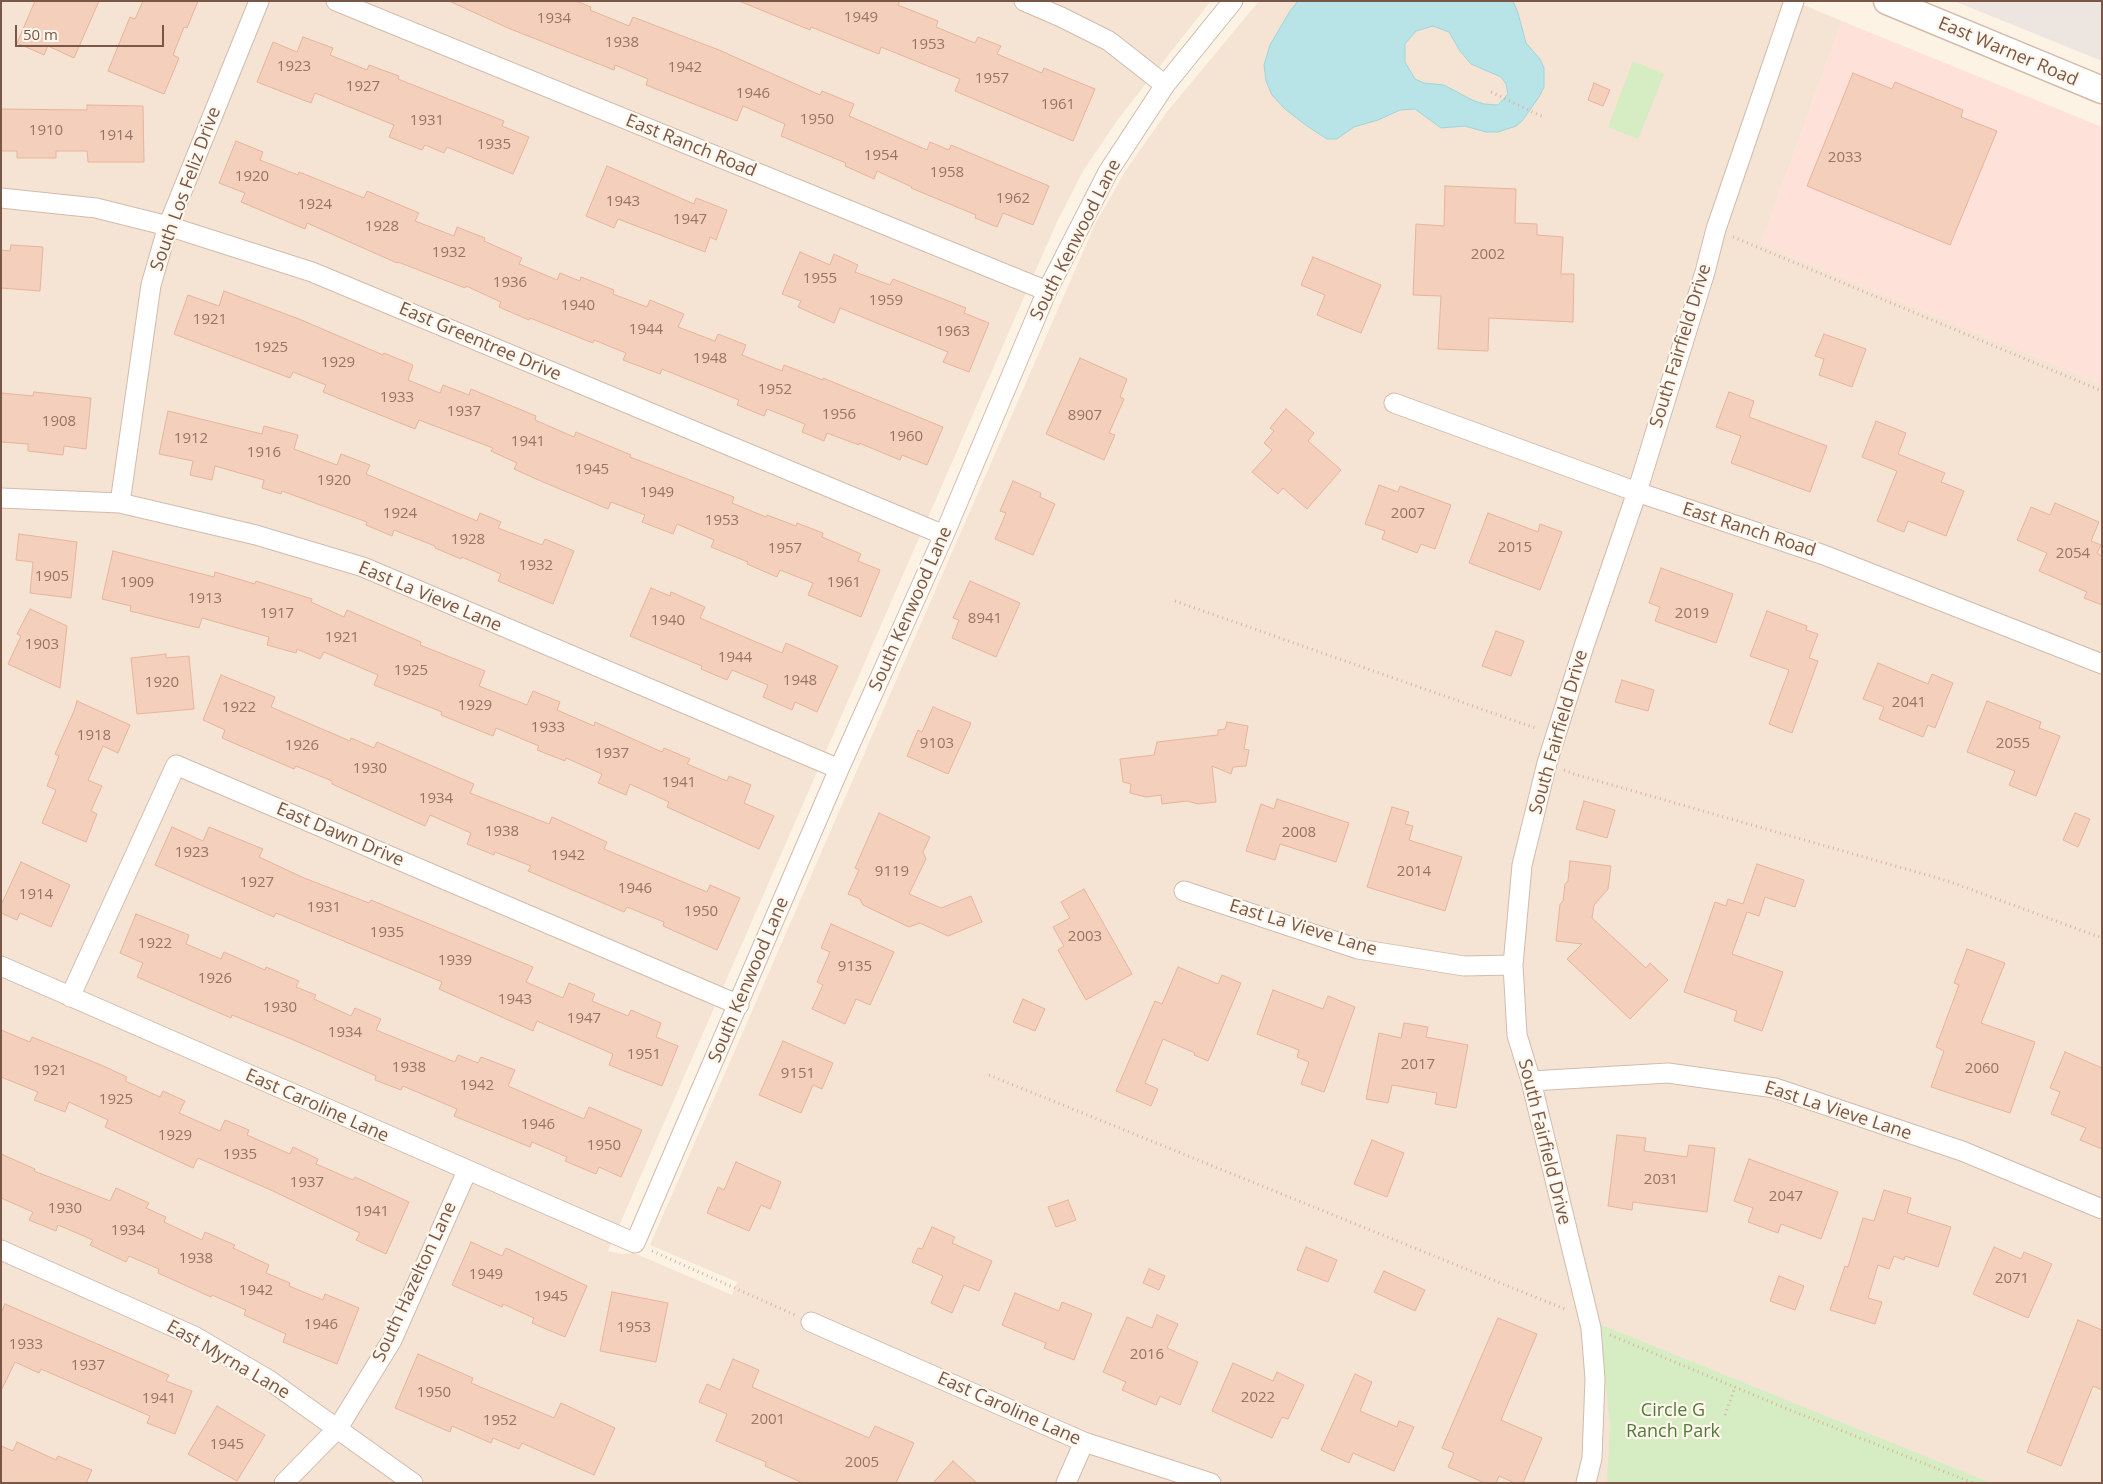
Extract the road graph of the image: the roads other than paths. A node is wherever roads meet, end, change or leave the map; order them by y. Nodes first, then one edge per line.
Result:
1 (259, 1) edge
2 (336, 1) edge
3 (1024, 1) edge
4 (1233, 1) edge
5 (1794, 1) edge
6 (1887, 1) edge
7 (1165, 85) junction
8 (2102, 90) edge
9 (1, 198) edge
10 (168, 226) junction
11 (1047, 292) junction
12 (1394, 403) dead end
13 (1636, 492) junction
14 (1, 498) edge
15 (120, 503) junction
16 (944, 535) junction
17 (2102, 664) edge
18 (839, 769) junction
19 (1184, 891) dead end
20 (1513, 965) junction
21 (1, 966) edge
22 (70, 997) junction
23 (739, 1005) junction
24 (1531, 1081) junction
25 (467, 1171) junction
26 (2102, 1209) edge
27 (634, 1243) joint
28 (1, 1250) edge
29 (812, 1322) road end
30 (338, 1428) junction
31 (1084, 1442) junction
32 (284, 1483) edge
33 (413, 1483) edge
34 (1066, 1483) edge
35 (1211, 1483) edge
36 (1586, 1483) edge

1 - 10 street, South Los Feliz Drive
2 - 11 street, East Ranch Road
3 - 7 street
4 - 7 street, South Kenwood Lane
5 - 13 street, South Fairfield Drive
6 - 8 main road, East Warner Road
7 - 11 street, South Kenwood Lane
9 - 10 street, East Greentree Drive
10 - 15 street, South Los Feliz Drive
10 - 16 street, East Greentree Drive
11 - 16 street, South Kenwood Lane
12 - 13 street, East Ranch Road
13 - 17 street, East Ranch Road
13 - 20 street, South Fairfield Drive
14 - 15 street, East La Vieve Lane
15 - 18 street, East La Vieve Lane
16 - 18 street, South Kenwood Lane
18 - 23 street, South Kenwood Lane
19 - 20 street, East La Vieve Lane
20 - 24 street, South Fairfield Drive
21 - 22 street, East Caroline Lane
22 - 23 street, East Dawn Drive
22 - 25 street, East Caroline Lane
23 - 27 street, South Kenwood Lane
24 - 26 street, East La Vieve Lane
24 - 36 street, South Fairfield Drive
25 - 27 street, East Caroline Lane
25 - 30 street, South Hazelton Lane
28 - 30 street, East Myrna Lane
29 - 31 street, East Caroline Lane
30 - 32 street, South Hazelton Lane
30 - 33 street, East Myrna Lane
31 - 34 street
31 - 35 street, East Caroline Lane

